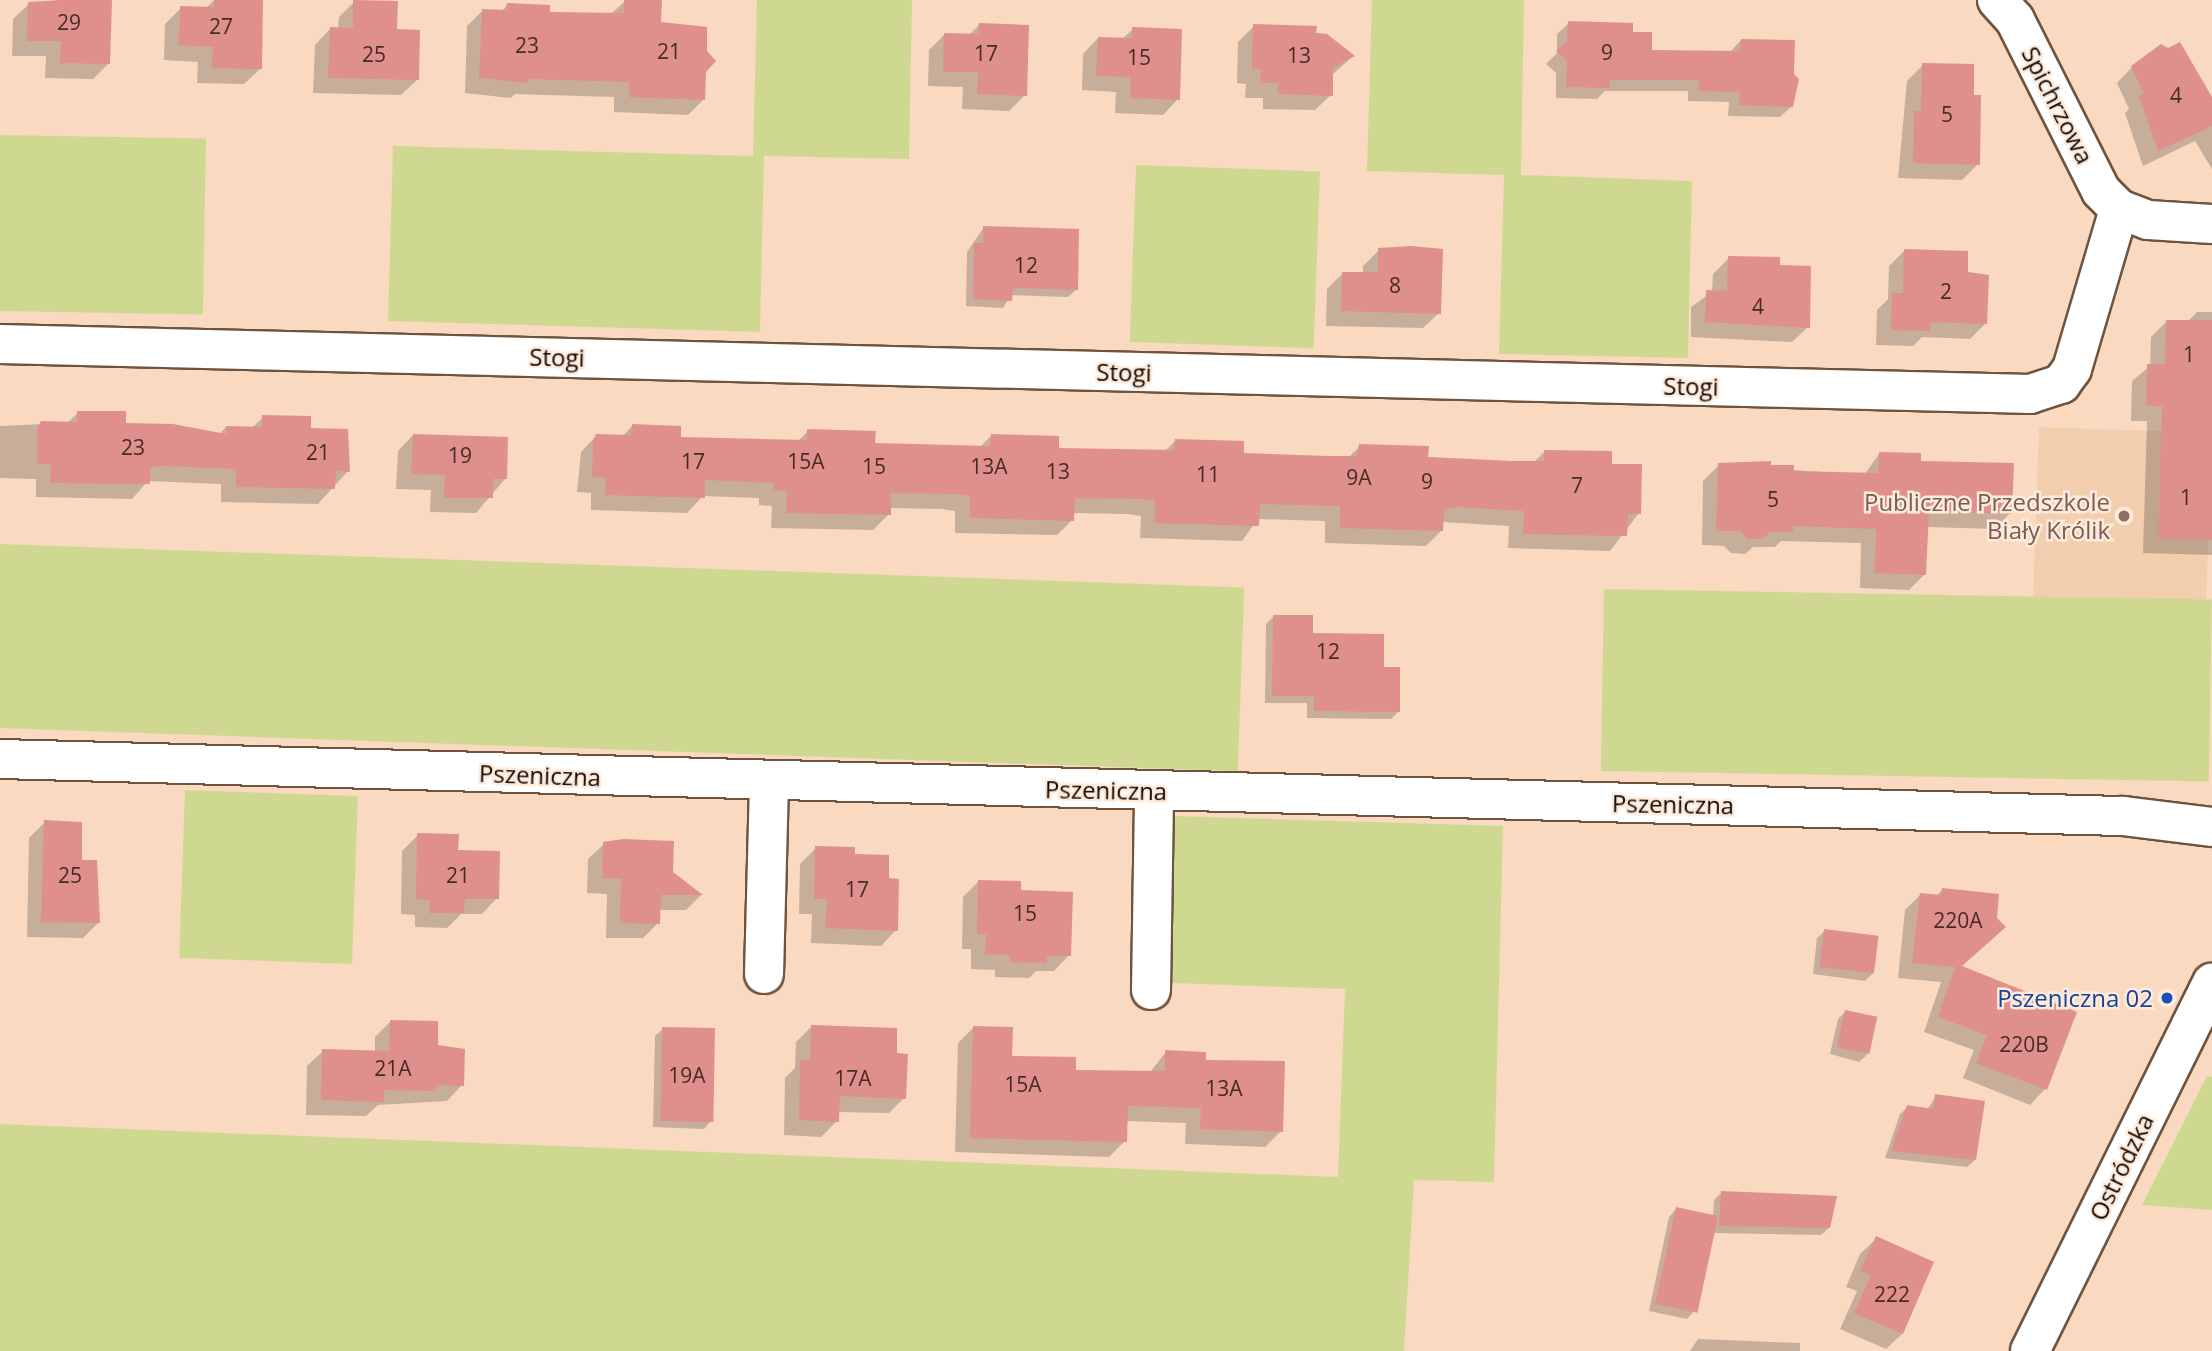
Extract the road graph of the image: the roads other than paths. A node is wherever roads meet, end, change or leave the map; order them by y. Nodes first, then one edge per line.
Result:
1 (1997, 0) edge
2 (2119, 209) junction
3 (2212, 224) edge
4 (0, 344) edge
5 (0, 759) edge
6 (769, 781) junction
7 (1154, 791) junction
8 (2212, 827) edge
9 (764, 974) dead end
10 (2212, 983) edge
11 (1151, 990) dead end
12 (2030, 1351) edge

1 - 2 street, Spichrzowa
2 - 3 street
2 - 4 street, Stogi
5 - 6 street, Pszeniczna
6 - 7 street, Pszeniczna
6 - 9 street
7 - 8 street, Pszeniczna
7 - 11 street
10 - 12 street, Ostródzka

